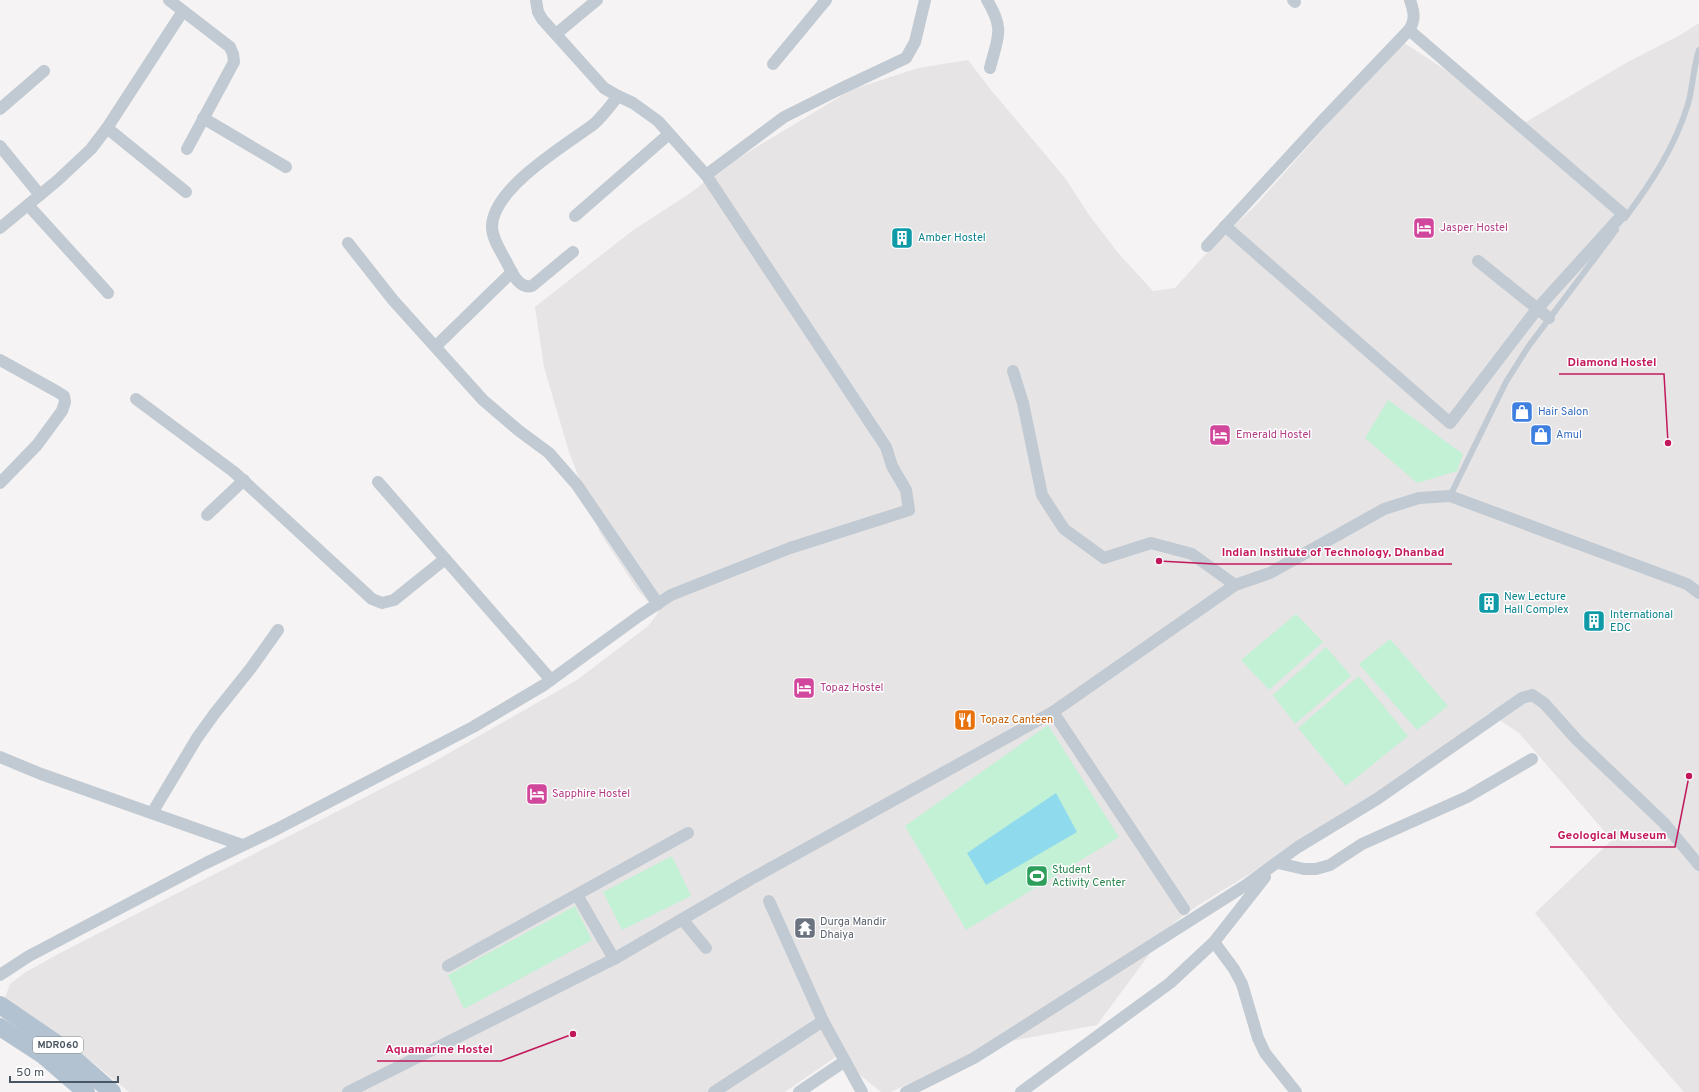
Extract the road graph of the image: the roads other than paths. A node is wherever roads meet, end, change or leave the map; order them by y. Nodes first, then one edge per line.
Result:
1 (169, 0) edge
2 (536, 0) edge
3 (597, 0) edge
4 (826, 0) edge
5 (925, 0) edge
6 (987, 0) edge
7 (1410, 0) edge
8 (182, 11) junction
9 (1409, 30) junction
10 (556, 34) junction
11 (1699, 50) edge
12 (773, 64) dead end
13 (990, 68) dead end
14 (44, 71) dead end
15 (618, 96) junction
16 (0, 109) edge
17 (203, 118) junction
18 (107, 128) junction
19 (669, 134) junction
20 (0, 146) edge
21 (187, 149) dead end
22 (286, 167) dead end
23 (706, 175) junction
24 (186, 192) dead end
25 (40, 195) junction
26 (28, 204) junction
27 (575, 216) dead end
28 (1225, 226) junction
29 (0, 228) edge
30 (348, 243) dead end
31 (1207, 246) dead end
32 (573, 252) dead end
33 (1478, 261) dead end
34 (512, 272) junction
35 (108, 293) dead end
36 (1537, 309) junction
37 (1549, 318) junction
38 (436, 346) junction
39 (0, 360) edge
40 (1013, 371) dead end
41 (136, 399) dead end
42 (244, 480) junction
43 (378, 482) dead end
44 (0, 483) edge
45 (1450, 496) junction
46 (207, 515) dead end
47 (445, 559) junction
48 (1235, 585) junction
49 (1699, 593) edge
50 (658, 604) junction
51 (278, 630) dead end
52 (551, 680) junction
53 (1053, 712) junction
54 (0, 757) edge
55 (1532, 759) dead end
56 (152, 813) junction
57 (688, 833) dead end
58 (242, 845) junction
59 (1699, 865) edge
60 (1275, 866) junction
61 (577, 895) junction
62 (769, 901) dead end
63 (1184, 909) dead end
64 (682, 919) junction
65 (1214, 942) junction
66 (706, 948) dead end
67 (614, 958) junction
68 (448, 966) dead end
69 (0, 975) edge
70 (0, 1005) edge
71 (823, 1021) junction
72 (0, 1027) edge
73 (845, 1061) junction
74 (86, 1092) edge
75 (112, 1092) edge
76 (348, 1092) edge
77 (714, 1092) edge
78 (799, 1092) edge
79 (862, 1092) edge
80 (906, 1092) edge
81 (1021, 1092) edge
82 (1296, 1092) edge

1 - 8 street
2 - 10 street
3 - 10 street
4 - 12 street
5 - 23 street
6 - 13 street
7 - 9 street
8 - 17 street
8 - 18 street
9 - 28 street
9 - 36 street
10 - 15 street
11 - 37 lane
14 - 16 street
15 - 19 street
15 - 34 street
17 - 21 street
17 - 22 street
18 - 24 street
18 - 25 street
19 - 23 street
19 - 27 street
20 - 25 street
23 - 50 street
25 - 26 street
26 - 29 street
26 - 35 street
28 - 31 street
28 - 36 street
30 - 38 street
32 - 34 street
33 - 36 street
34 - 38 street
36 - 37 street
37 - 45 lane
38 - 50 street
39 - 44 street
40 - 48 street
41 - 42 street
42 - 46 street
42 - 47 street
43 - 47 street
45 - 48 street
45 - 49 street
47 - 52 street
48 - 53 street
50 - 52 street
51 - 56 street
52 - 58 street
53 - 63 street
53 - 64 street
54 - 56 street
55 - 60 street
56 - 58 street
57 - 61 street
58 - 69 street
59 - 60 street
60 - 65 street
60 - 80 street
61 - 67 street
61 - 68 street
62 - 71 street
64 - 66 street
64 - 67 street
65 - 81 street
65 - 82 street
67 - 76 street
70 - 75 main road, MDR060
71 - 73 street
71 - 77 street
72 - 74 main road, MDR060
73 - 78 street
73 - 79 street

